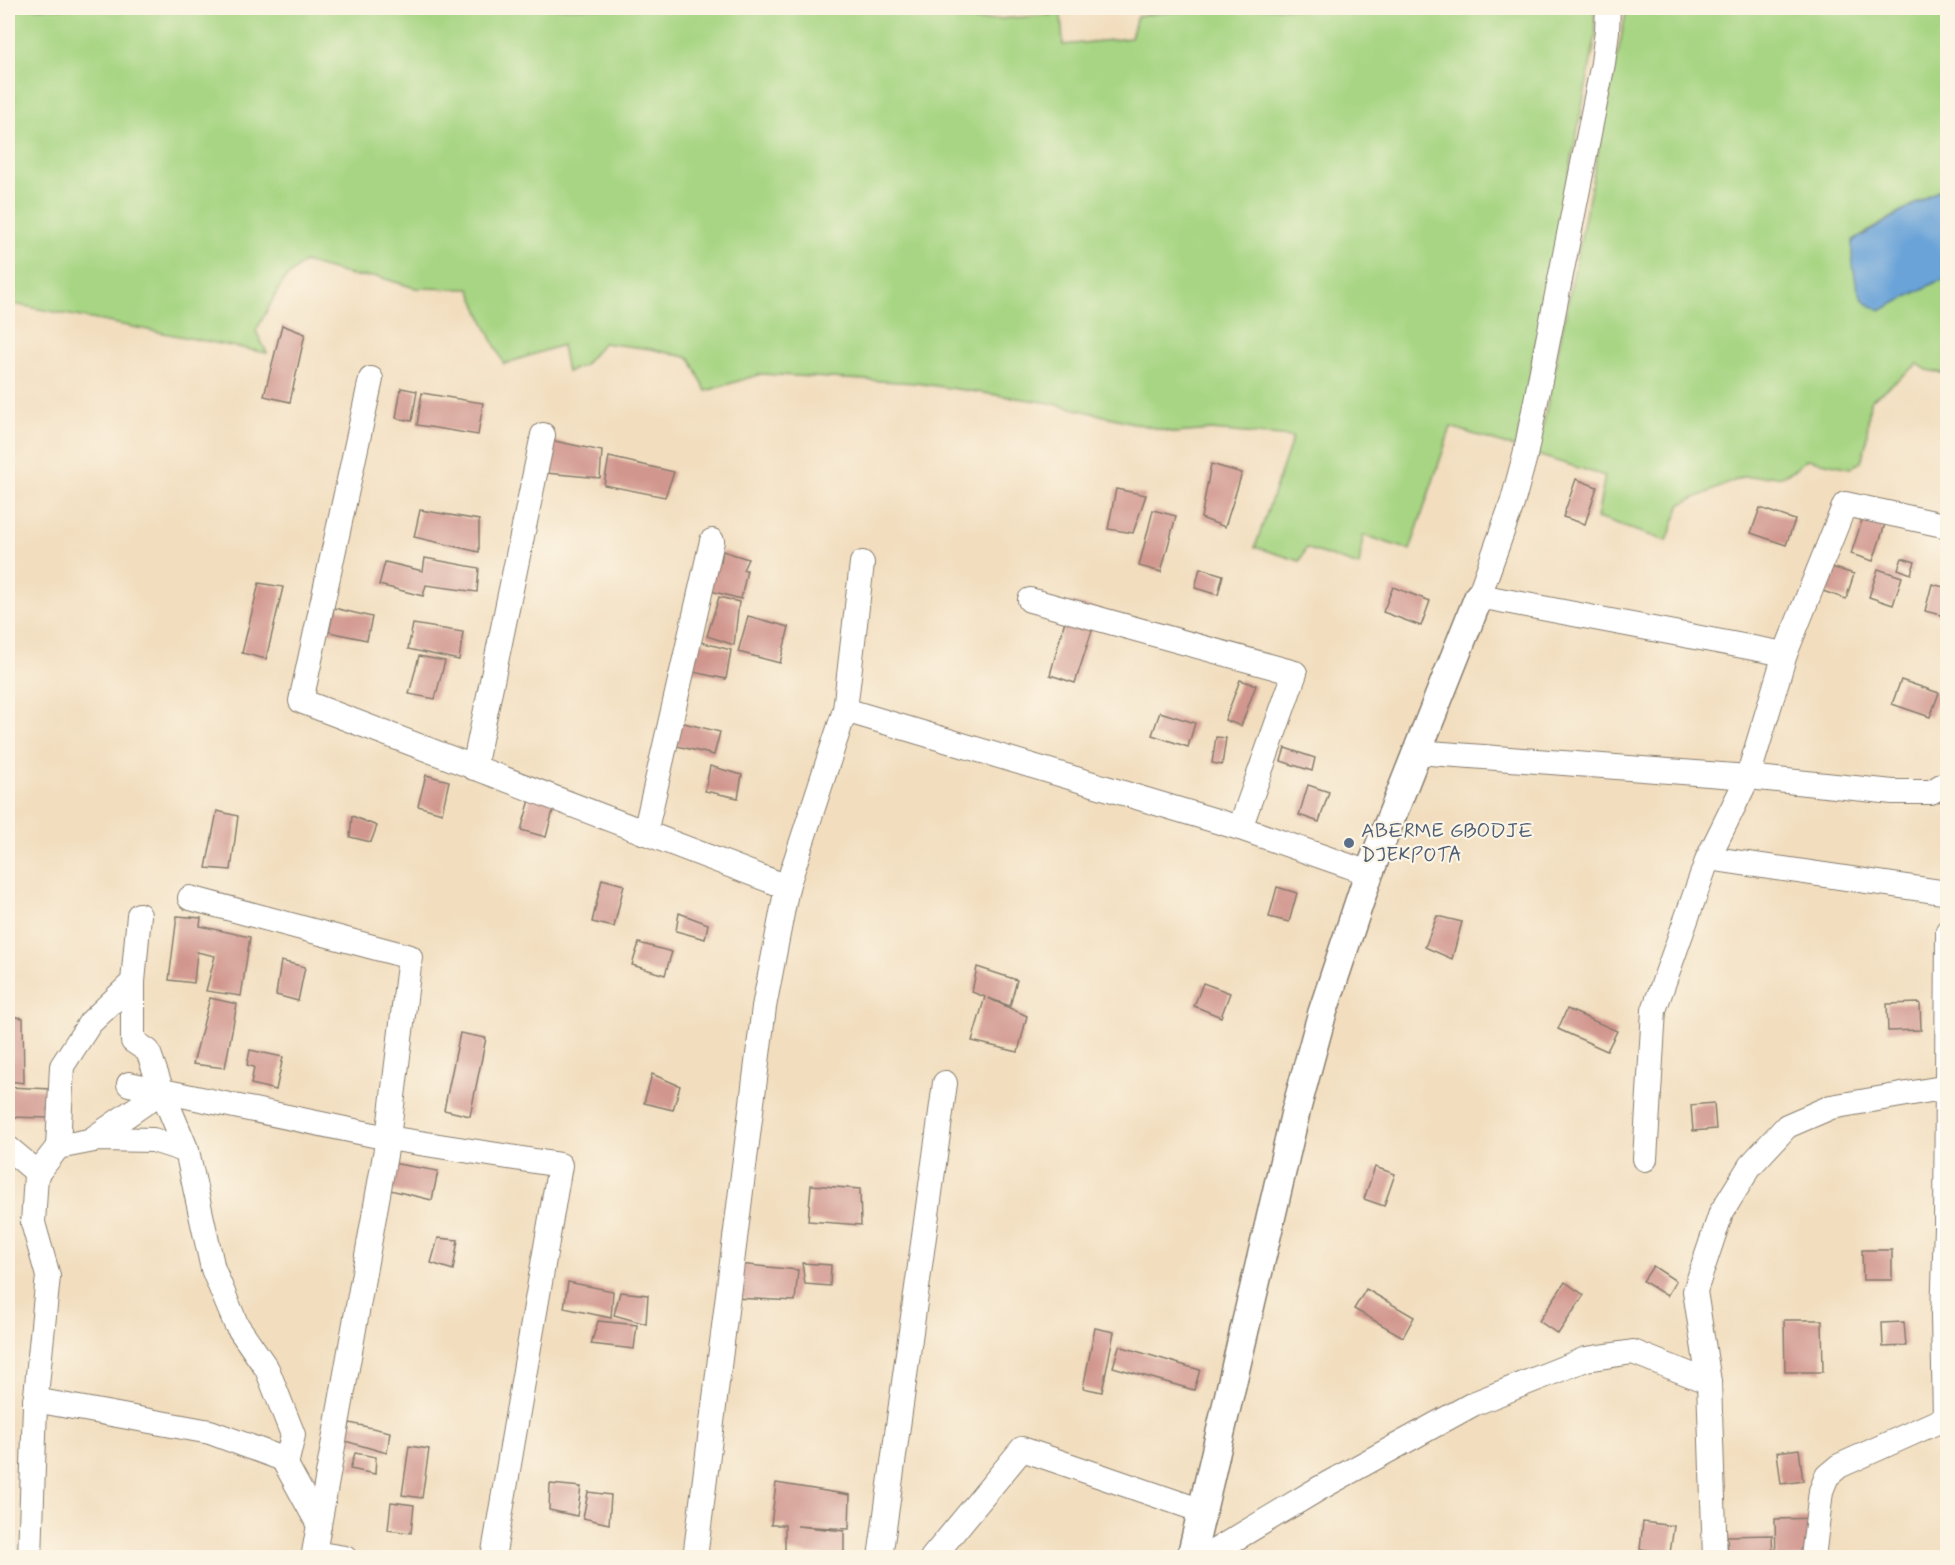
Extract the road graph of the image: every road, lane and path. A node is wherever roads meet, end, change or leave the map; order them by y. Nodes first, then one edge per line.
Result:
1 (1608, 8) edge
2 (371, 379) dead end
3 (543, 435) dead end
4 (1947, 526) edge
5 (712, 541) dead end
6 (862, 563) dead end
7 (1479, 596) junction
8 (1030, 600) dead end
9 (1785, 654) junction
10 (844, 710) junction
11 (1418, 752) junction
12 (474, 768) junction
13 (1748, 777) junction
14 (1947, 782) edge
15 (1240, 828) junction
16 (645, 833) junction
17 (1708, 858) junction
18 (1369, 873) junction
19 (787, 887) junction
20 (1947, 893) edge
21 (190, 898) dead end
22 (139, 915) dead end
23 (1947, 931) edge
24 (133, 982) junction
25 (945, 1083) dead end
26 (129, 1084) dead end
27 (1946, 1087) edge
28 (162, 1091) junction
29 (388, 1138) junction
30 (91, 1140) junction
31 (58, 1147) junction
32 (8, 1148) edge
33 (187, 1152) junction
34 (1645, 1159) dead end
35 (38, 1173) junction
36 (1709, 1382) junction
37 (35, 1400) junction
38 (1946, 1418) edge
39 (286, 1465) junction
40 (1202, 1511) junction
41 (319, 1528) junction
42 (30, 1557) edge
43 (303, 1557) edge
44 (345, 1557) edge
45 (493, 1557) edge
46 (695, 1557) edge
47 (880, 1557) edge
48 (932, 1557) edge
49 (1191, 1557) edge
50 (1203, 1557) edge
51 (1715, 1557) edge
52 (1813, 1557) edge

1 - 7 street
2 - 12 street
3 - 12 street
4 - 9 street
5 - 16 street
6 - 10 street
7 - 9 street
7 - 11 street
8 - 15 street
9 - 13 street
10 - 15 street
10 - 19 street
11 - 13 street
11 - 18 street
12 - 16 street
13 - 14 street
13 - 17 street
15 - 18 street
16 - 19 street
17 - 20 street
17 - 34 street
18 - 40 street
19 - 46 street
21 - 29 street
22 - 24 street
23 - 27 street
24 - 28 street
24 - 31 street
25 - 47 street
26 - 28 street
27 - 36 street
27 - 38 street
28 - 29 street
28 - 30 street
28 - 33 street
29 - 41 street
29 - 45 street
30 - 31 street
30 - 33 street
31 - 35 street
32 - 35 street
33 - 39 street
35 - 37 street
36 - 50 street
36 - 51 street
37 - 39 street
37 - 42 street
38 - 52 street
39 - 41 street
40 - 48 street
40 - 49 street
41 - 43 street
41 - 44 street

